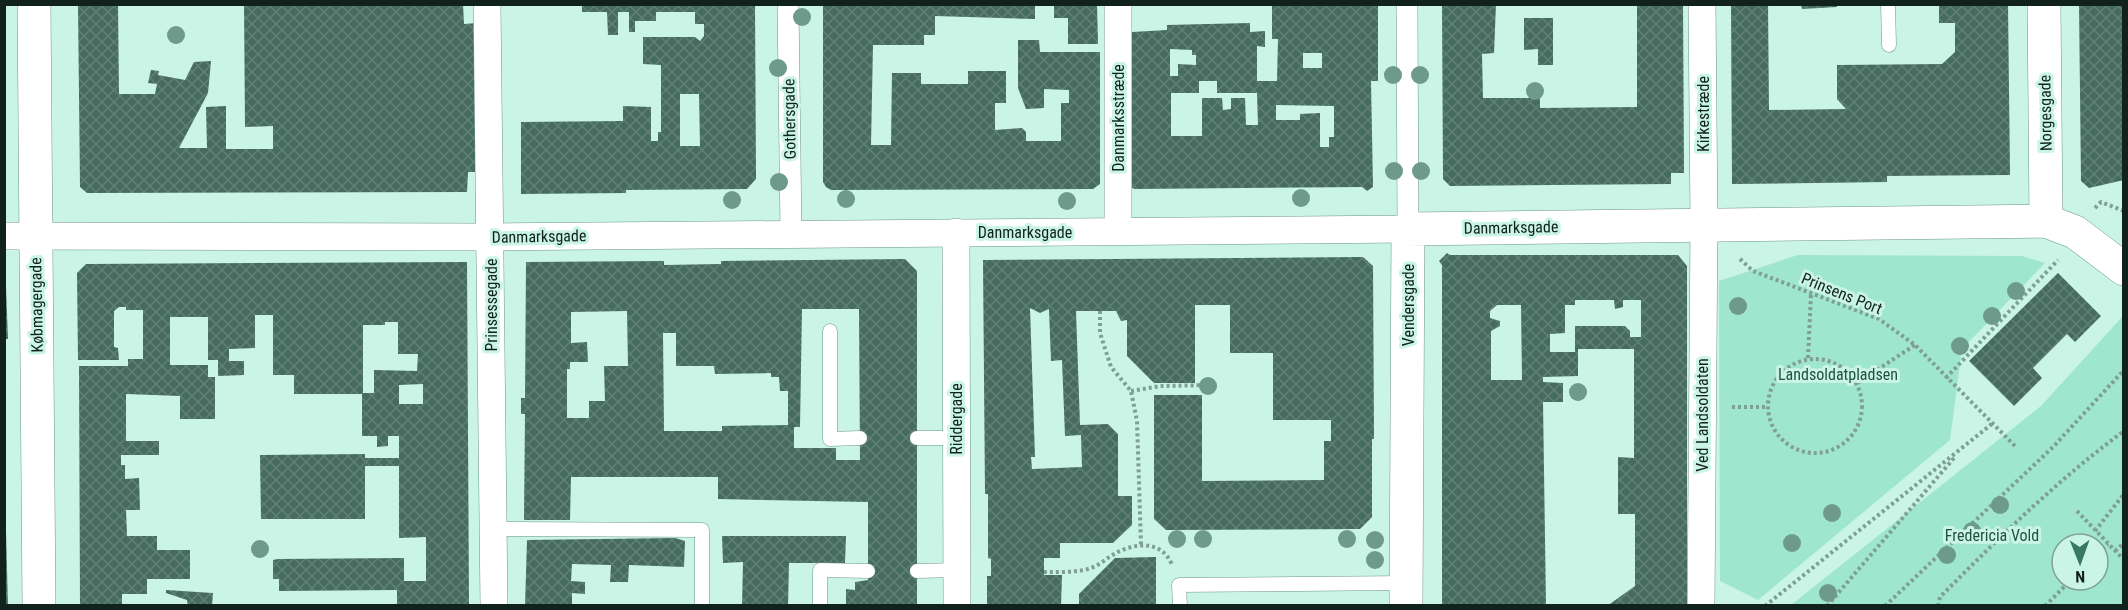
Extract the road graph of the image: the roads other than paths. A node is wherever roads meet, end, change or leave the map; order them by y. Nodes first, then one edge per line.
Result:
1 (34, 4) edge
2 (487, 4) edge
3 (788, 4) edge
4 (1118, 4) edge
5 (1407, 4) edge
6 (1702, 4) edge
7 (1888, 4) edge
8 (2044, 4) edge
9 (1889, 45) dead end
10 (1704, 224) junction
11 (2060, 227) junction
12 (1408, 228) junction
13 (1118, 231) junction
14 (956, 232) junction
15 (791, 233) junction
16 (20, 236) edge
17 (491, 237) junction
18 (2124, 268) edge
19 (830, 331) dead end
20 (860, 438) dead end
21 (917, 438) dead end
22 (956, 438) junction
23 (493, 530) junction
24 (956, 570) junction
25 (868, 571) dead end
26 (917, 571) dead end
27 (1405, 594) edge
28 (39, 606) edge
29 (494, 606) edge
30 (702, 606) edge
31 (820, 606) edge
32 (957, 606) edge
33 (1180, 606) edge
34 (1701, 606) edge

1 - 16 street, Købmagergade
2 - 17 street, Prinsessegade
3 - 15 street, Gothersgade
4 - 13 street, Danmarksstræde
5 - 12 street, Vendersgade
6 - 10 street, Kirkestræde
7 - 9 lane
8 - 11 street, Norgesgade
10 - 11 street, Danmarksgade
10 - 12 street, Danmarksgade
10 - 34 street, Ved Landsoldaten
11 - 18 street
12 - 13 street, Danmarksgade
12 - 27 street, Vendersgade
13 - 14 street, Danmarksgade
14 - 15 street, Danmarksgade
14 - 22 street, Riddergade
15 - 17 street, Danmarksgade
16 - 17 street, Danmarksgade
16 - 28 street, Købmagergade
17 - 23 street, Prinsessegade
19 - 20 lane
21 - 22 lane
22 - 24 street, Riddergade
23 - 29 street, Prinsessegade
23 - 30 lane
24 - 26 lane
24 - 32 street, Riddergade
25 - 31 lane
27 - 33 lane

